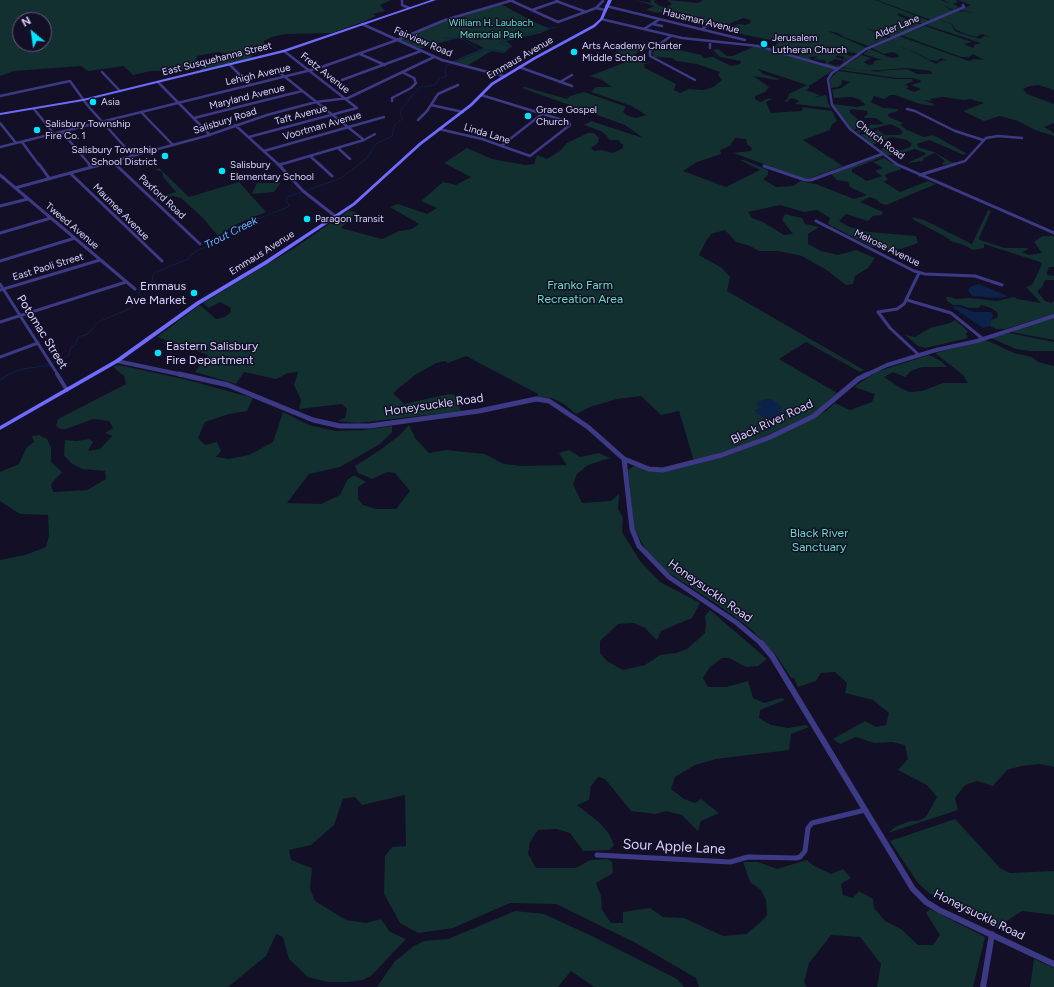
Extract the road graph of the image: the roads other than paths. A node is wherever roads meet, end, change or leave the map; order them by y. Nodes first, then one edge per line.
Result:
1 (402, 0) edge
2 (434, 0) edge
3 (512, 0) edge
4 (558, 0) edge
5 (602, 0) edge
6 (607, 5) edge
7 (963, 5) dead end
8 (409, 8) junction
9 (596, 8) junction
10 (532, 10) junction
11 (586, 12) junction
12 (601, 19) junction
13 (660, 19) junction
14 (362, 24) junction
15 (653, 24) junction
16 (662, 26) dead end
17 (727, 26) dead end
18 (644, 29) junction
19 (702, 29) junction
20 (670, 36) junction
21 (398, 40) junction
22 (710, 41) junction
23 (740, 44) junction
24 (710, 48) dead end
25 (284, 51) junction
26 (421, 51) junction
27 (360, 54) junction
28 (434, 57) junction
29 (229, 64) junction
30 (385, 65) junction
31 (519, 67) junction
32 (275, 69) dead end
33 (838, 69) junction
34 (308, 71) junction
35 (102, 72) dead end
36 (402, 72) junction
37 (572, 75) dead end
38 (284, 76) junction
39 (503, 76) junction
40 (342, 80) dead end
41 (694, 80) dead end
42 (158, 82) junction
43 (560, 82) junction
44 (250, 85) junction
45 (458, 85) dead end
46 (572, 86) dead end
47 (120, 91) junction
48 (302, 91) junction
49 (481, 94) junction
50 (0, 96) edge
51 (345, 99) junction
52 (83, 100) junction
53 (392, 100) dead end
54 (178, 102) junction
55 (316, 102) junction
56 (430, 105) junction
57 (357, 108) joint
58 (907, 109) dead end
59 (34, 110) junction
60 (141, 112) junction
61 (463, 112) junction
62 (0, 113) edge
63 (542, 114) junction
64 (332, 115) junction
65 (384, 117) dead end
66 (194, 118) junction
67 (418, 120) dead end
68 (102, 121) junction
69 (0, 123) edge
70 (236, 125) junction
71 (347, 127) junction
72 (439, 129) junction
73 (62, 132) junction
74 (54, 134) junction
75 (375, 134) dead end
76 (210, 135) junction
77 (249, 137) junction
78 (1022, 138) dead end
79 (364, 140) junction
80 (983, 140) junction
81 (22, 142) junction
82 (16, 143) junction
83 (174, 145) junction
84 (501, 146) junction
85 (0, 147) edge
86 (338, 148) junction
87 (264, 151) junction
88 (882, 154) junction
89 (133, 156) junction
90 (310, 156) junction
91 (350, 159) dead end
92 (112, 161) junction
93 (279, 165) junction
94 (764, 166) dead end
95 (92, 167) junction
96 (70, 173) junction
97 (0, 175) edge
98 (332, 176) dead end
99 (920, 176) junction
100 (49, 178) junction
101 (6, 180) junction
102 (0, 182) edge
103 (16, 188) junction
104 (28, 199) junction
105 (0, 206) edge
106 (335, 216) junction
107 (51, 218) junction
108 (816, 221) dead end
109 (0, 233) edge
110 (1054, 233) edge
111 (75, 238) junction
112 (200, 244) dead end
113 (100, 260) junction
114 (0, 261) edge
115 (162, 261) dead end
116 (919, 273) junction
117 (126, 282) junction
118 (0, 284) edge
119 (1002, 285) dead end
120 (134, 289) dead end
121 (2, 290) edge
122 (908, 300) junction
123 (20, 316) junction
124 (1054, 316) edge
125 (0, 322) edge
126 (983, 339) junction
127 (38, 343) junction
128 (919, 355) junction
129 (0, 357) edge
130 (117, 362) junction
131 (67, 390) junction
132 (0, 428) edge
133 (624, 460) junction
134 (865, 810) junction
135 (598, 855) dead end
136 (992, 934) junction
137 (1054, 964) edge
138 (983, 987) edge

1 - 8 street
2 - 8 main road, East Susquehanna Street
3 - 10 street
3 - 21 street, Lehigh Avenue
4 - 10 street
4 - 11 street
5 - 6 street, Hausman Avenue
5 - 9 street
6 - 9 street
6 - 12 main road, Emmaus Avenue
6 - 13 street, Hausman Avenue
7 - 33 street, Alder Lane
8 - 14 main road, East Susquehanna Street
9 - 11 street
10 - 11 street
12 - 18 street
12 - 31 main road, Emmaus Avenue
13 - 15 street
13 - 19 street, Hausman Avenue
14 - 21 street, Fairview Road
14 - 25 main road, East Susquehanna Street
15 - 16 street
15 - 18 street
17 - 19 street
18 - 20 street
19 - 23 street, Hausman Avenue
20 - 22 street
20 - 41 street
21 - 26 street, Fairview Road
21 - 27 street, Lehigh Avenue
22 - 23 street
22 - 24 street
23 - 33 street
25 - 29 main road, East Susquehanna Street
25 - 34 street, Fretz Avenue
26 - 28 street, Fairview Road
26 - 30 street
27 - 30 street
27 - 34 street, Lehigh Avenue
28 - 36 street, Salisbury Road
28 - 39 street, Fairview Road
29 - 42 main road, East Susquehanna Street
29 - 44 street
30 - 40 street
31 - 39 main road, Emmaus Avenue
31 - 43 street
32 - 38 street
33 - 88 street, Church Road
34 - 38 street, Lehigh Avenue
34 - 51 street, Fretz Avenue
35 - 47 street
36 - 51 street, Salisbury Road
36 - 53 street
37 - 43 street
38 - 44 street, Lehigh Avenue
38 - 48 street
39 - 49 main road, Emmaus Avenue
42 - 47 main road, East Susquehanna Street
42 - 54 street
43 - 46 street
44 - 54 street, Lehigh Avenue
45 - 56 street
47 - 52 main road, East Susquehanna Street
48 - 55 street
48 - 66 street, Maryland Avenue
49 - 61 main road, Emmaus Avenue
49 - 63 street
50 - 52 street
51 - 55 street, Salisbury Road
51 - 57 street, Fretz Avenue
52 - 59 main road, East Susquehanna Street
52 - 68 street
54 - 60 street, Lehigh Avenue
54 - 66 street
55 - 64 street
55 - 70 street, Salisbury Road
56 - 61 street
56 - 67 street
57 - 64 street, Taft Avenue
58 - 80 street
59 - 62 main road, East Susquehanna Street
59 - 74 street
60 - 68 street, Lehigh Avenue
60 - 83 street
61 - 72 main road, Emmaus Avenue
63 - 84 street
63 - 84 street, Linda Lane
64 - 71 street
64 - 77 street, Taft Avenue
65 - 71 street, Voortman Avenue
66 - 76 street
68 - 73 street, Lehigh Avenue
68 - 89 street
69 - 82 street
70 - 76 street, Salisbury Road
70 - 77 street
71 - 79 street
71 - 87 street, Voortman Avenue
72 - 84 street, Linda Lane
72 - 106 main road, Emmaus Avenue
73 - 74 street, Lehigh Avenue
73 - 95 street
74 - 81 street, Lehigh Avenue
75 - 79 street
76 - 83 street, Salisbury Road
77 - 87 street
78 - 80 street
79 - 86 street
80 - 99 street
81 - 82 street, Lehigh Avenue
81 - 100 street
82 - 85 street, Lehigh Avenue
83 - 89 street, Salisbury Road
86 - 90 street
86 - 91 street
87 - 93 street
88 - 94 street
88 - 99 street, Church Road
89 - 92 street, Salisbury Road
90 - 93 street
90 - 98 street
92 - 95 street, Salisbury Road
92 - 112 street, Paxford Road
93 - 106 street
95 - 96 street, Salisbury Road
96 - 100 street, Salisbury Road
96 - 115 street, Maumee Avenue
97 - 101 street, Tweed Avenue
99 - 110 street, Church Road
100 - 103 street, Salisbury Road
101 - 102 street
101 - 103 street, Tweed Avenue
103 - 104 street, Tweed Avenue
104 - 105 street
104 - 107 street, Tweed Avenue
106 - 130 main road, Emmaus Avenue
107 - 109 street
107 - 111 street, Tweed Avenue
108 - 116 street, Melrose Avenue
111 - 113 street, Tweed Avenue
111 - 114 street
113 - 117 street, Tweed Avenue
113 - 121 street, East Paoli Street
116 - 119 street, Melrose Avenue
116 - 122 street
117 - 120 street, Tweed Avenue
117 - 123 street
118 - 121 street, Potomac Street
121 - 123 street, Potomac Street
122 - 126 street
122 - 128 street
123 - 125 street
123 - 127 street, Potomac Street
124 - 126 street, Black River Road
126 - 128 street, Black River Road
127 - 129 street
127 - 131 street, Potomac Street
128 - 133 street, Black River Road
130 - 131 main road, Emmaus Avenue
130 - 133 street, Honeysuckle Road
131 - 132 main road, Emmaus Avenue
133 - 134 street, Honeysuckle Road
134 - 135 street, Sour Apple Lane
134 - 136 street, Honeysuckle Road
136 - 137 street, Honeysuckle Road
136 - 138 street

